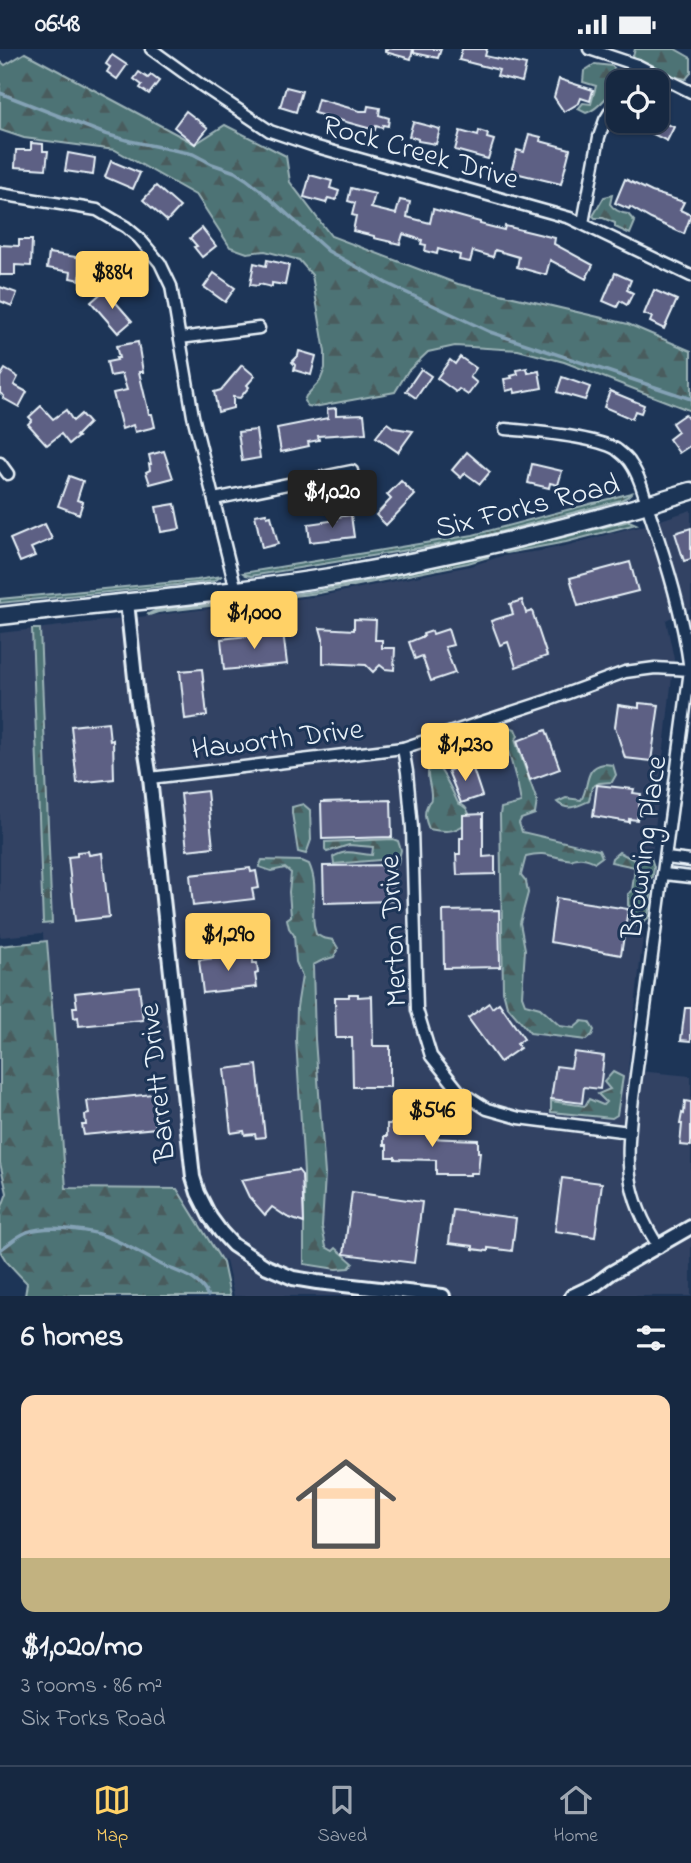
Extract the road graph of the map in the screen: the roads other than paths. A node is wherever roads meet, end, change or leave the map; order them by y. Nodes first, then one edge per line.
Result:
1 (151, 49) edge
2 (589, 49) edge
3 (637, 65) junction
4 (634, 70) edge
5 (691, 92) edge
6 (606, 120) edge
7 (0, 194) edge
8 (583, 223) junction
9 (691, 276) edge
10 (258, 328) dead end
11 (180, 338) junction
12 (505, 429) dead end
13 (0, 463) edge
14 (352, 471) dead end
15 (8, 474) dead end
16 (691, 491) edge
17 (214, 499) junction
18 (647, 505) junction
19 (236, 590) junction
20 (127, 602) junction
21 (0, 616) edge
22 (691, 670) edge
23 (403, 748) junction
24 (150, 778) junction
25 (666, 858) junction
26 (691, 861) edge
27 (664, 874) junction
28 (691, 877) edge
29 (629, 1132) junction
30 (691, 1227) edge
31 (659, 1247) junction
32 (443, 1296) edge
33 (572, 1296) edge

1 - 8 street, Rock Creek Drive
2 - 3 street
3 - 4 street
3 - 5 street
6 - 8 street
7 - 11 street
8 - 9 street, Rock Creek Drive
10 - 11 street
11 - 17 street
12 - 18 street, Browning Place
13 - 15 street
14 - 17 street
16 - 18 main road, Six Forks Road
17 - 19 street
18 - 19 main road, Six Forks Road
18 - 22 street, Browning Place
19 - 20 main road, Six Forks Road
20 - 21 main road, Six Forks Road
20 - 24 street, Barrett Drive
22 - 23 street, Haworth Drive
22 - 25 street, Browning Place
23 - 24 street, Haworth Drive
23 - 29 street, Merton Drive
24 - 32 street, Barrett Drive
25 - 26 street
25 - 27 street, Browning Place
27 - 28 street
27 - 29 street, Browning Place
29 - 31 street, Browning Place
30 - 31 street
31 - 33 street

